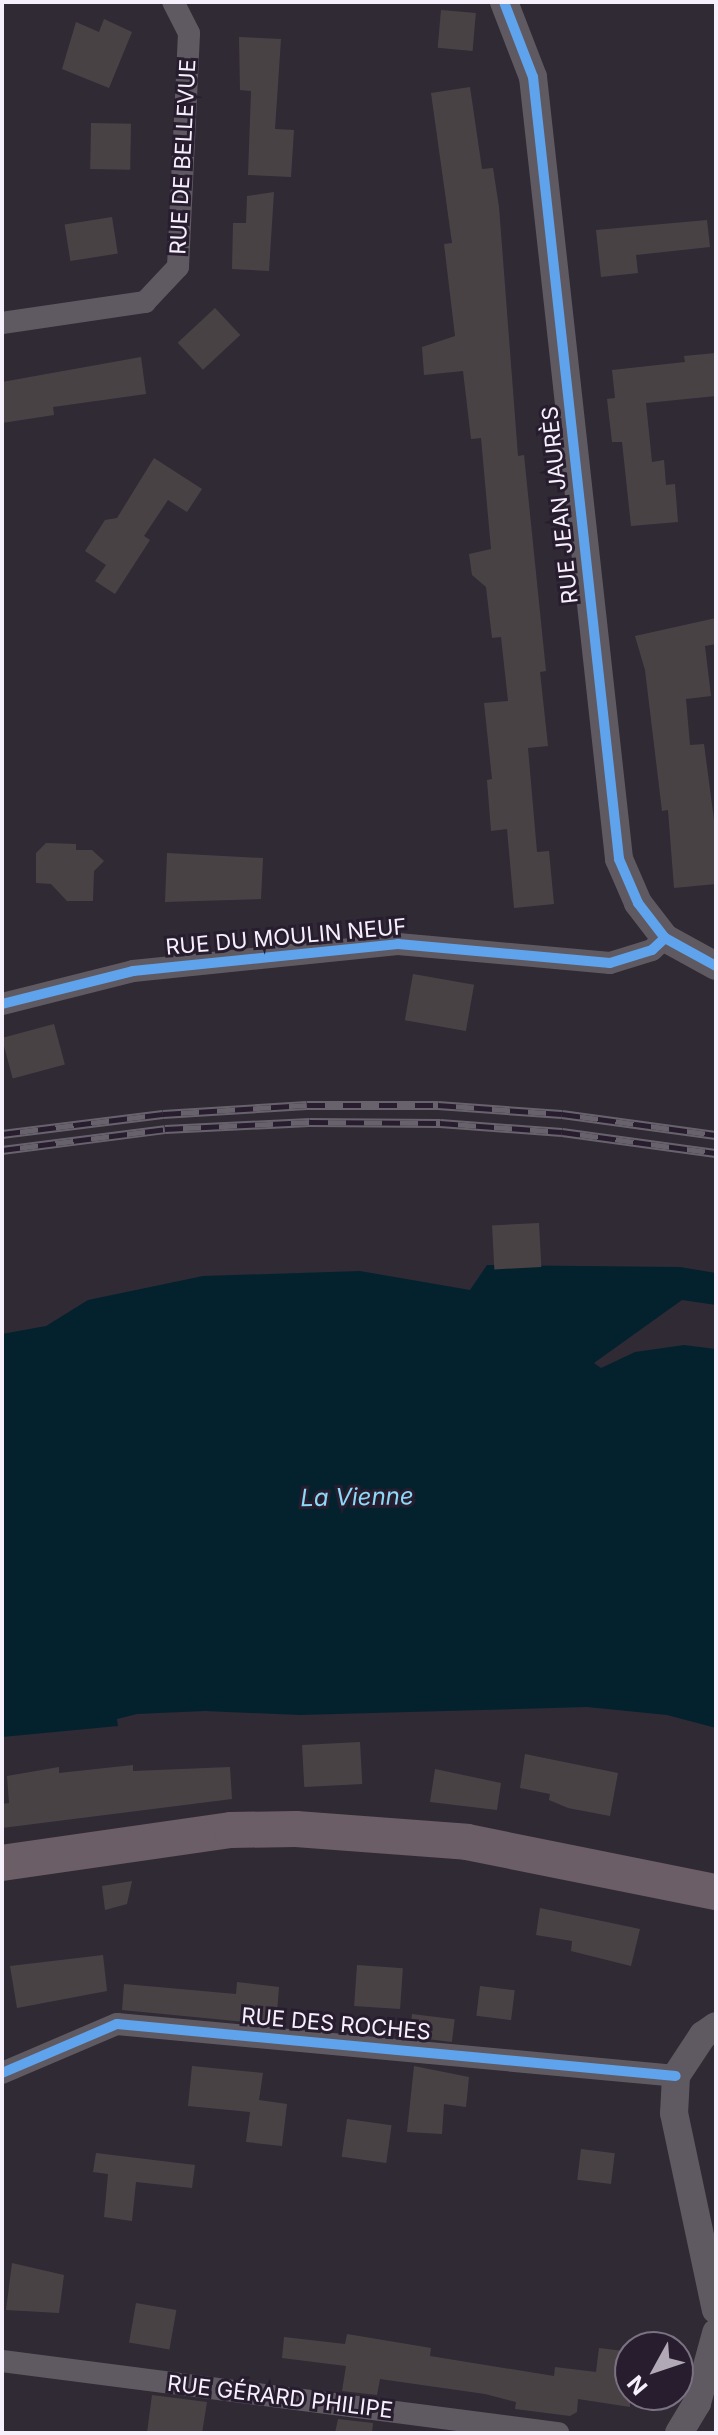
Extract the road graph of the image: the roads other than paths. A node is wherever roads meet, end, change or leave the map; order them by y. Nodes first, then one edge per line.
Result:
1 (173, 2) edge
2 (504, 2) edge
3 (2, 323) edge
4 (665, 938) junction
5 (716, 966) edge
6 (2, 1004) edge
7 (2, 1863) edge
8 (716, 1892) edge
9 (716, 2026) edge
10 (2, 2073) edge
11 (676, 2076) junction
12 (716, 2310) edge
13 (716, 2333) edge
14 (2, 2361) edge
15 (558, 2433) edge
16 (679, 2433) edge

1 - 3 street, RUE DE BELLEVUE
2 - 4 street, RUE JEAN JAURÈS
4 - 5 street, RUE JEAN JAURÈS
4 - 6 street, RUE DU MOULIN NEUF
7 - 8 main road
9 - 11 street
10 - 11 street, RUE DES ROCHES
11 - 12 street
13 - 16 street
14 - 15 street, RUE GÉRARD PHILIPE

